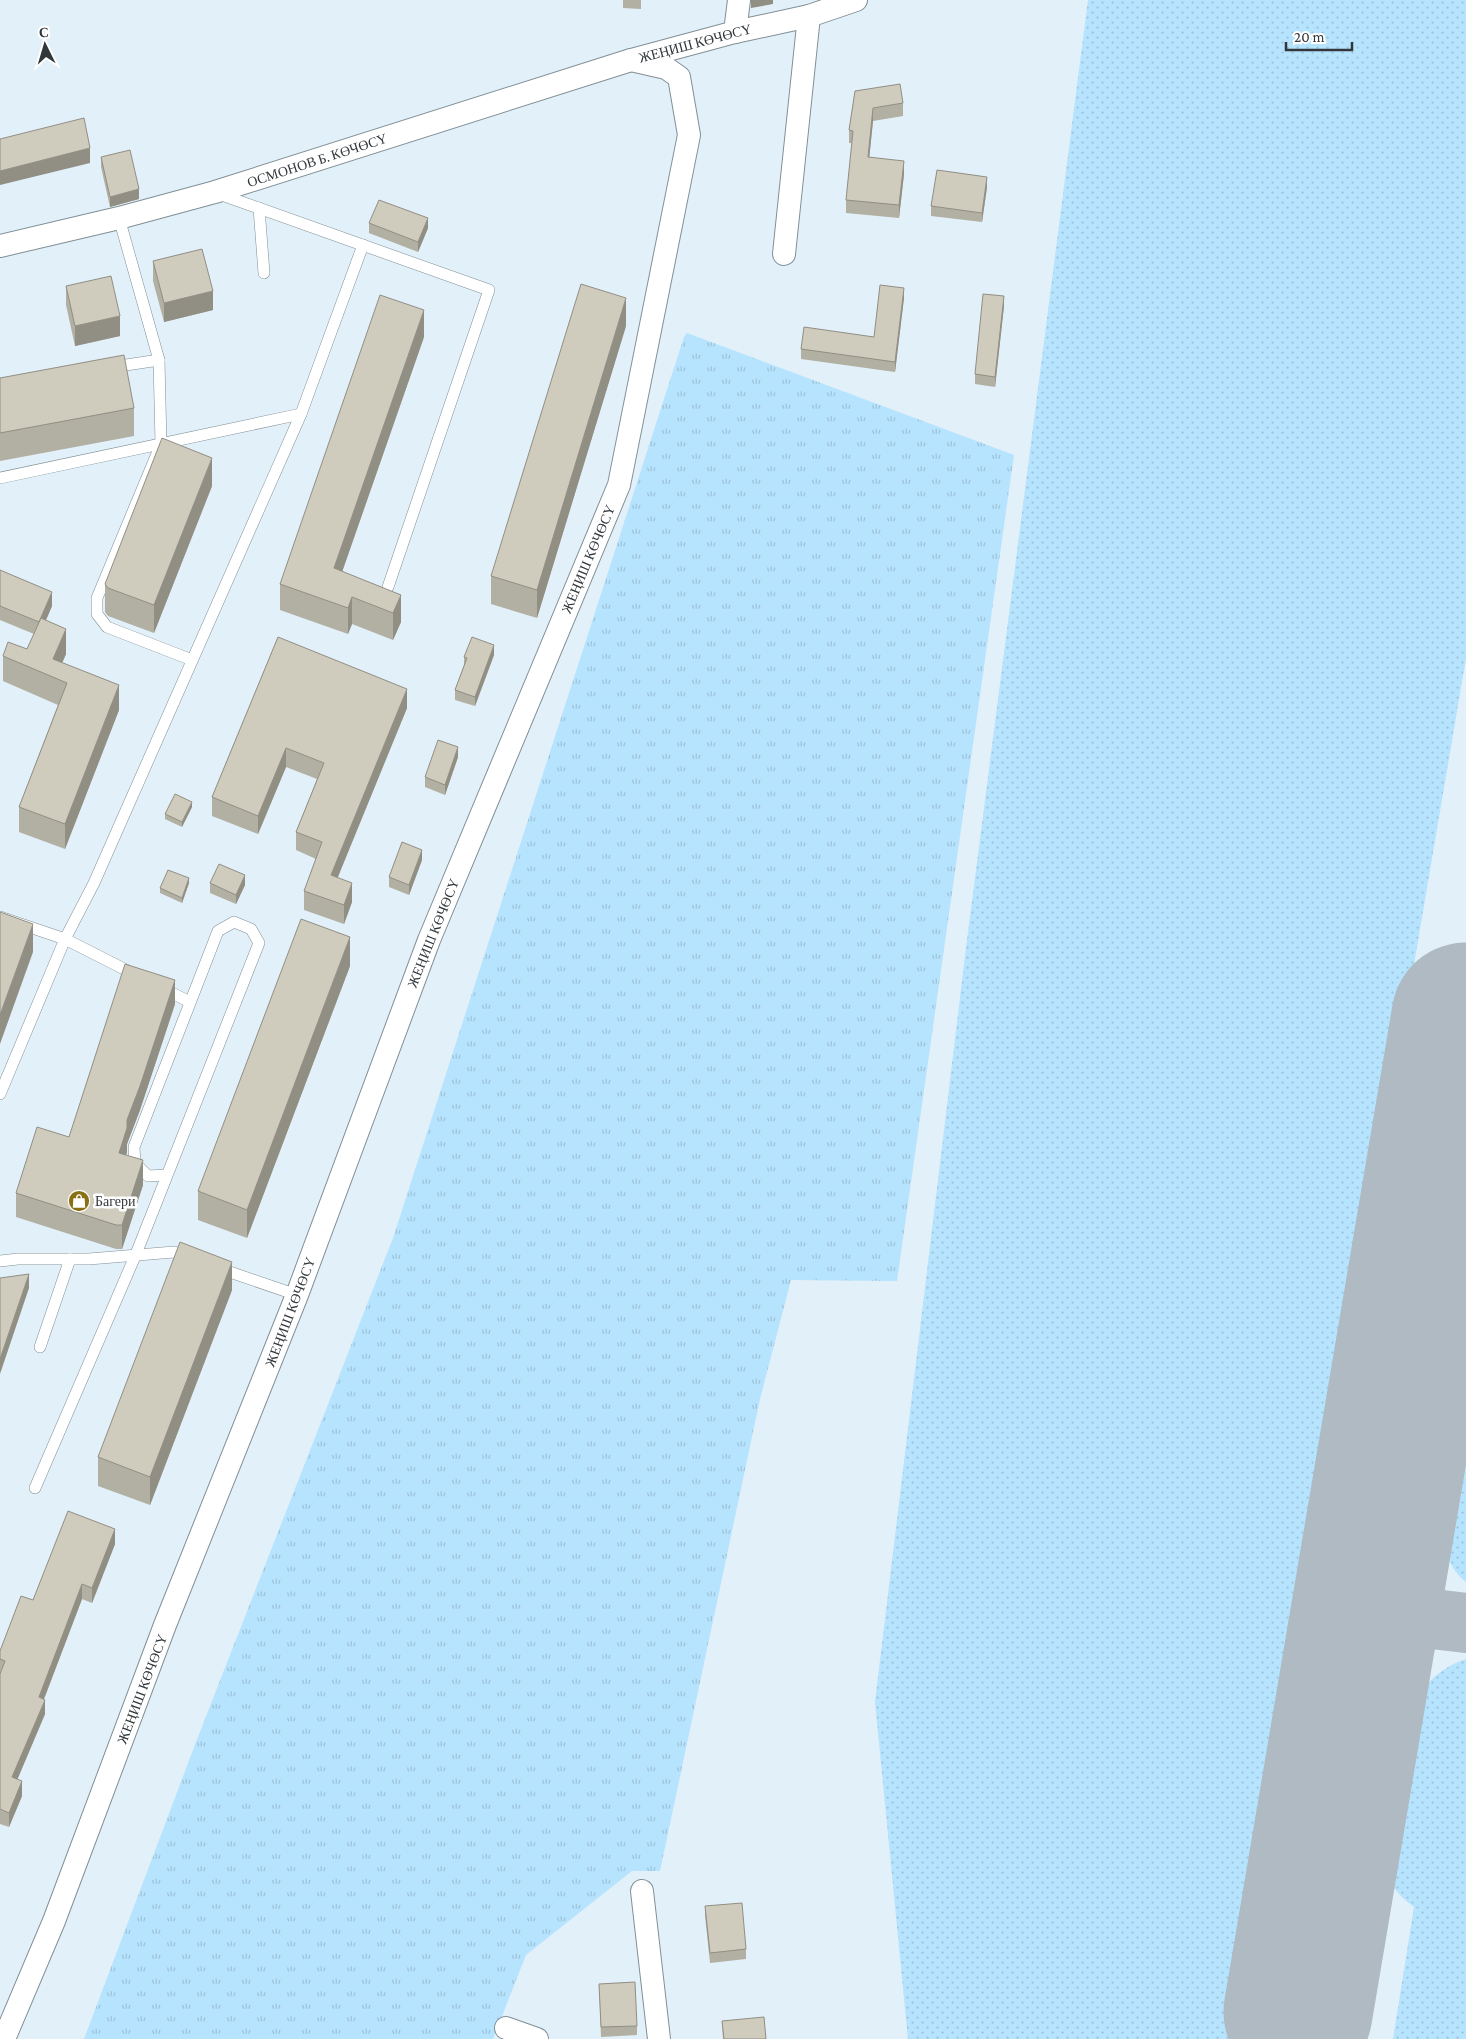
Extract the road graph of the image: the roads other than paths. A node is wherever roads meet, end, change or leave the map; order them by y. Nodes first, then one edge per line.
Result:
1 (739, 0) edge
2 (856, 0) edge
3 (809, 16) junction
4 (735, 32) junction
5 (631, 60) junction
6 (215, 192) junction
7 (259, 208) junction
8 (119, 218) junction
9 (363, 245) junction
10 (0, 246) edge
11 (784, 254) dead end
12 (264, 273) dead end
13 (158, 360) junction
14 (103, 369) edge
15 (301, 414) junction
16 (161, 444) junction
17 (0, 478) edge
18 (388, 587) dead end
19 (192, 660) junction
20 (0, 917) edge
21 (65, 939) junction
22 (190, 1002) junction
23 (0, 1094) edge
24 (167, 1175) junction
25 (136, 1254) junction
26 (70, 1259) junction
27 (0, 1261) edge
28 (297, 1295) junction
29 (40, 1347) dead end
30 (35, 1488) dead end
31 (642, 1891) dead end
32 (506, 2028) dead end
33 (4, 2039) edge
34 (537, 2039) edge
35 (659, 2039) edge

1 - 4 street
2 - 3 street, ЖЕҢИШ КӨЧӨСҮ
3 - 4 street, ЖЕҢИШ КӨЧӨСҮ
3 - 11 street
4 - 5 street, ЖЕҢИШ КӨЧӨСҮ
5 - 6 street, ОСМОНОВ Б. КӨЧӨСҮ
5 - 28 street, ЖЕҢИШ КӨЧӨСҮ
6 - 7 lane
6 - 8 street, ОСМОНОВ Б. КӨЧӨСҮ
7 - 9 lane
7 - 12 lane
8 - 10 street, ОСМОНОВ Б. КӨЧӨСҮ
8 - 13 lane
9 - 15 lane
9 - 18 lane
13 - 14 lane
13 - 16 lane
15 - 16 lane
15 - 19 lane
16 - 17 lane
16 - 19 lane
19 - 21 lane
20 - 21 lane
21 - 22 lane
21 - 23 lane
22 - 24 lane
22 - 24 lane
24 - 25 lane
25 - 26 lane
25 - 28 lane
25 - 30 lane
26 - 27 lane
26 - 29 lane
28 - 33 street, ЖЕҢИШ КӨЧӨСҮ
31 - 35 street
32 - 34 street

